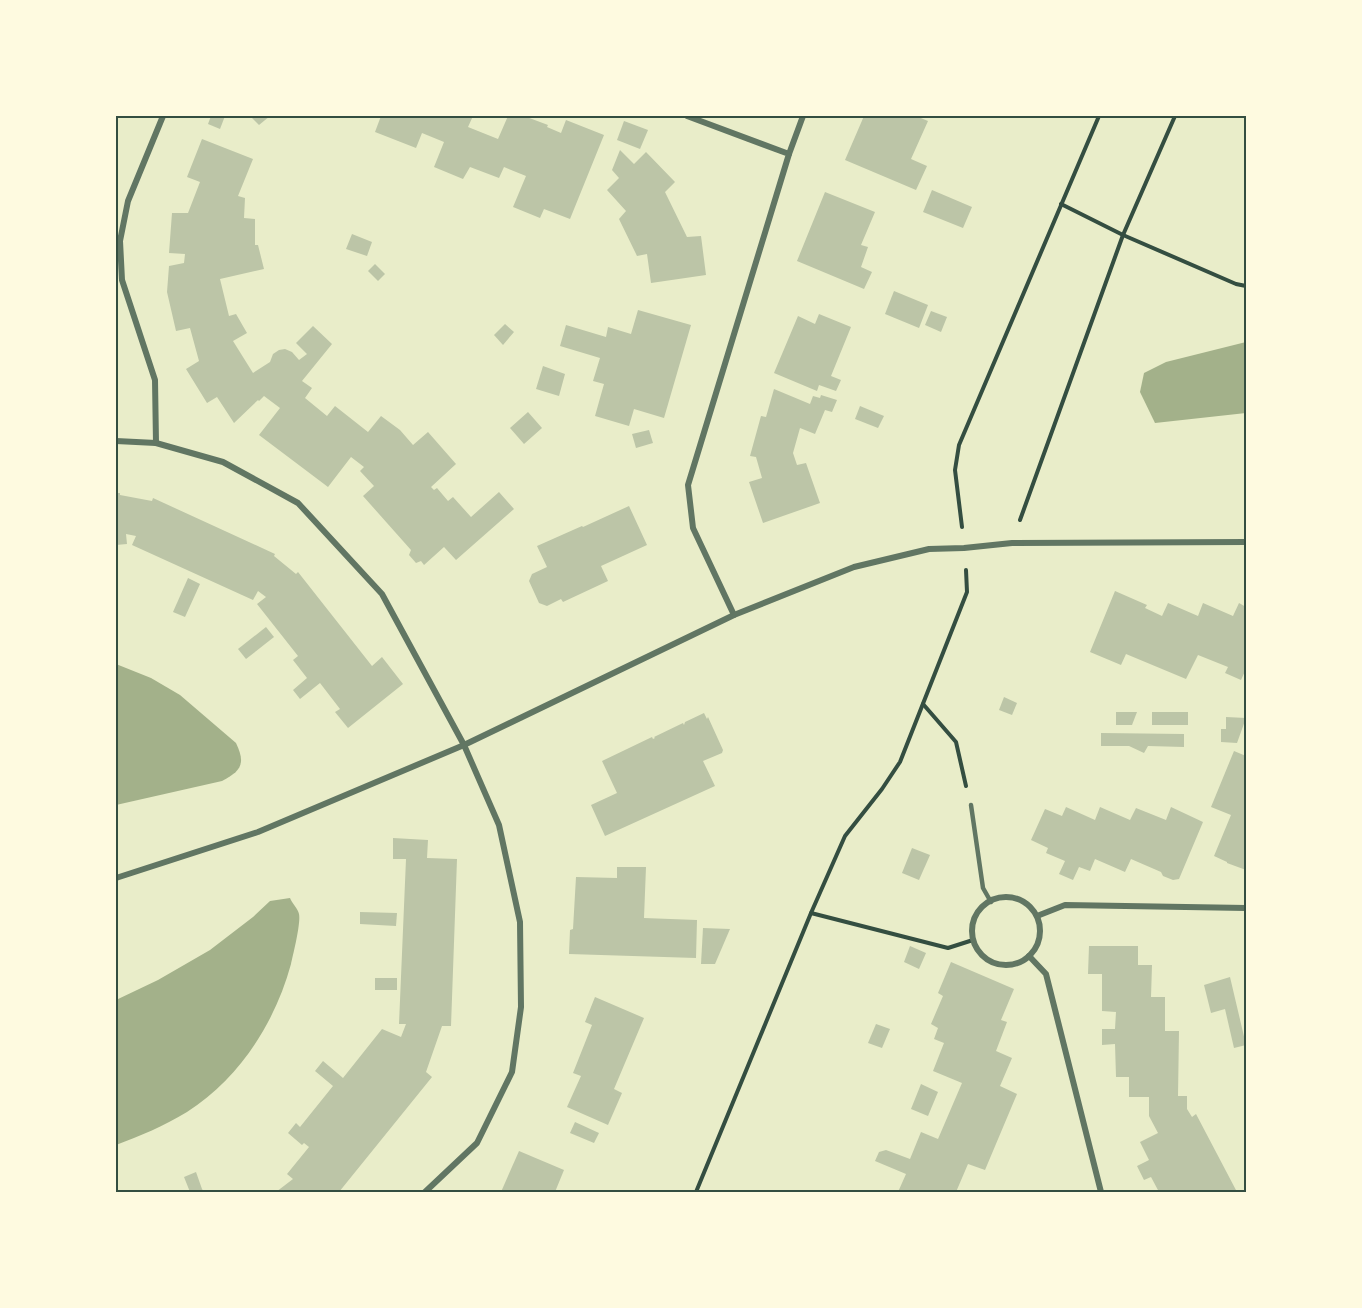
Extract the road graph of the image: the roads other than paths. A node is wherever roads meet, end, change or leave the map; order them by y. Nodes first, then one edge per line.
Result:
1 (163, 116) edge
2 (687, 116) edge
3 (803, 116) edge
4 (789, 154) junction
5 (116, 441) edge
6 (156, 443) junction
7 (1246, 542) edge
8 (734, 615) junction
9 (464, 746) junction
10 (971, 805) road end
11 (116, 878) edge
12 (991, 902) junction
13 (1246, 908) edge
14 (1037, 916) junction
15 (1029, 956) junction
16 (425, 1192) edge
17 (1101, 1192) edge

1 - 6 street
2 - 4 street
3 - 4 street
4 - 8 street
5 - 6 street
6 - 9 street
7 - 8 street
8 - 9 street
9 - 11 street
9 - 16 street
10 - 12 lane
12 - 14 street
12 - 15 street
13 - 14 street
14 - 15 street
15 - 17 street

